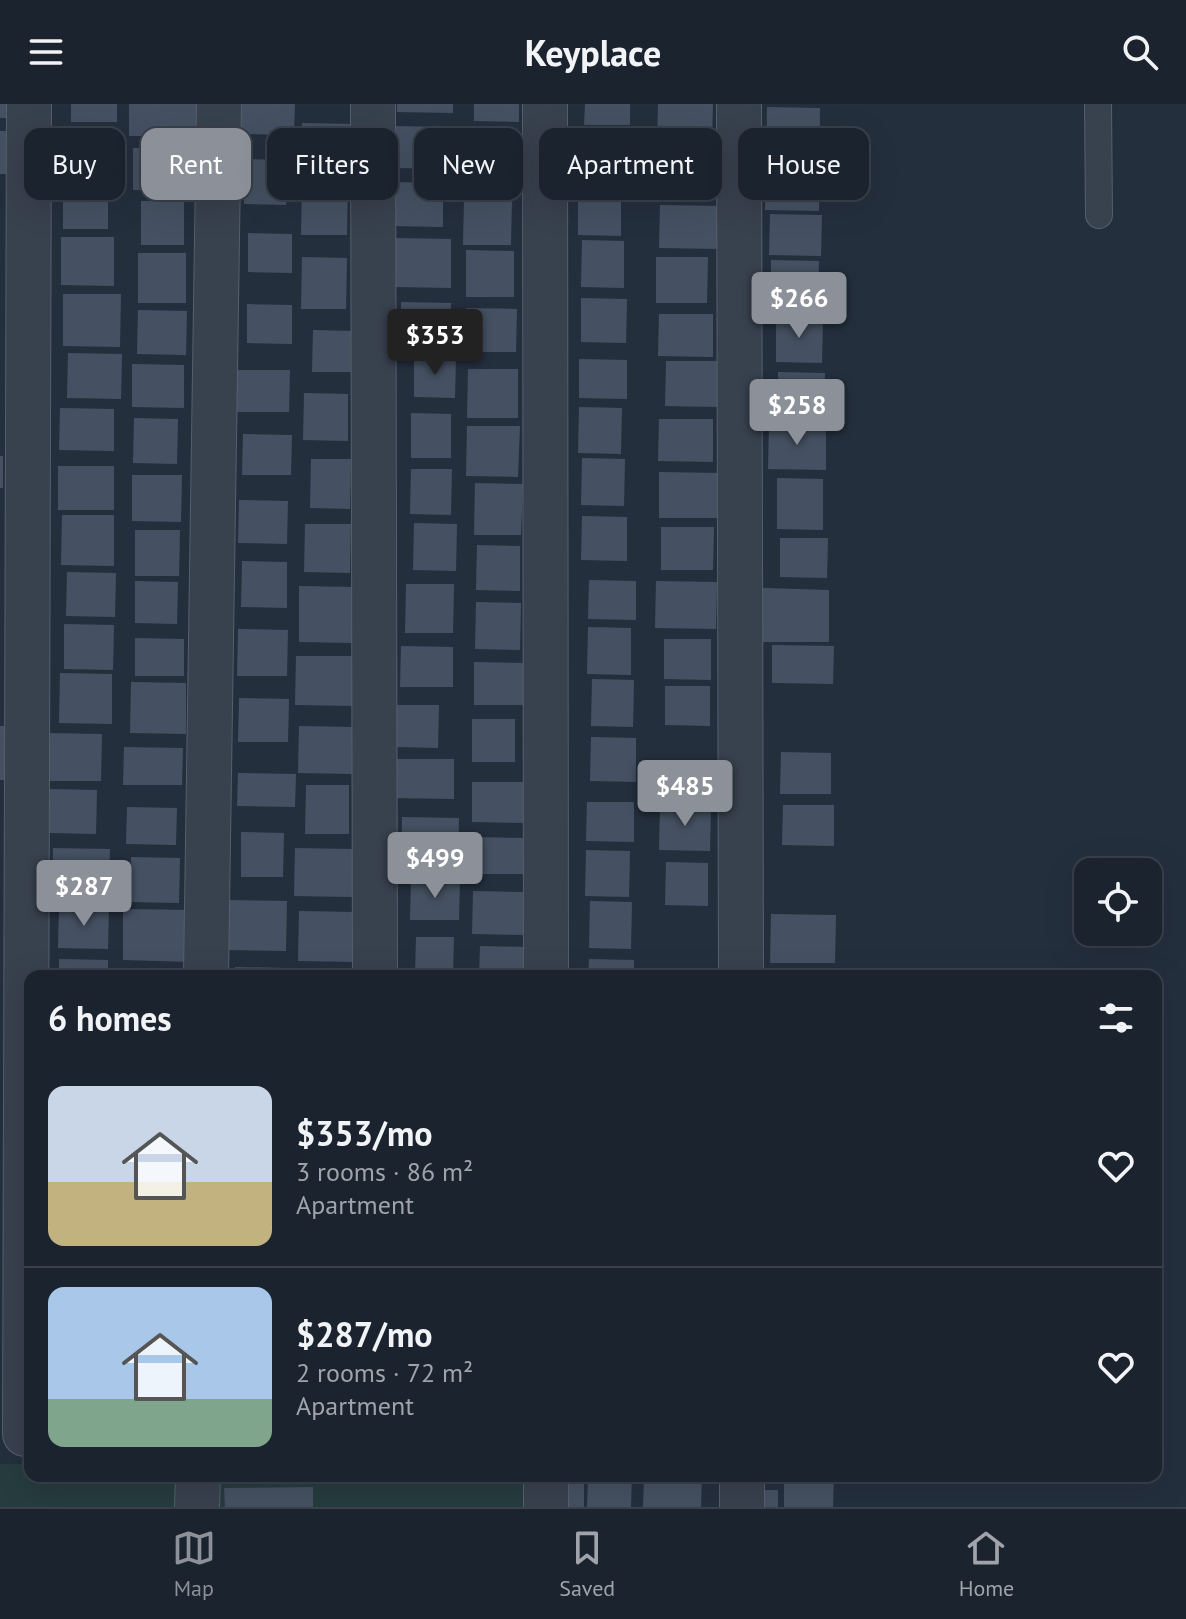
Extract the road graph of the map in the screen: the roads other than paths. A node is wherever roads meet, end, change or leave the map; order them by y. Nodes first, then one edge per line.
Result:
1 (29, 104) edge
2 (219, 104) edge
3 (373, 104) edge
4 (545, 104) edge
5 (739, 104) edge
6 (1098, 104) edge
7 (1099, 215) dead end
8 (206, 970) edge
9 (375, 970) edge
10 (546, 970) edge
11 (741, 970) edge
12 (18, 1433) edge
13 (198, 1482) edge
14 (546, 1482) edge
15 (742, 1482) edge
16 (197, 1507) edge
17 (546, 1507) edge
18 (742, 1507) edge

1 - 12 street
2 - 8 street
3 - 9 street
4 - 10 street
5 - 11 street
6 - 7 lane
13 - 16 street
14 - 17 street
15 - 18 street

